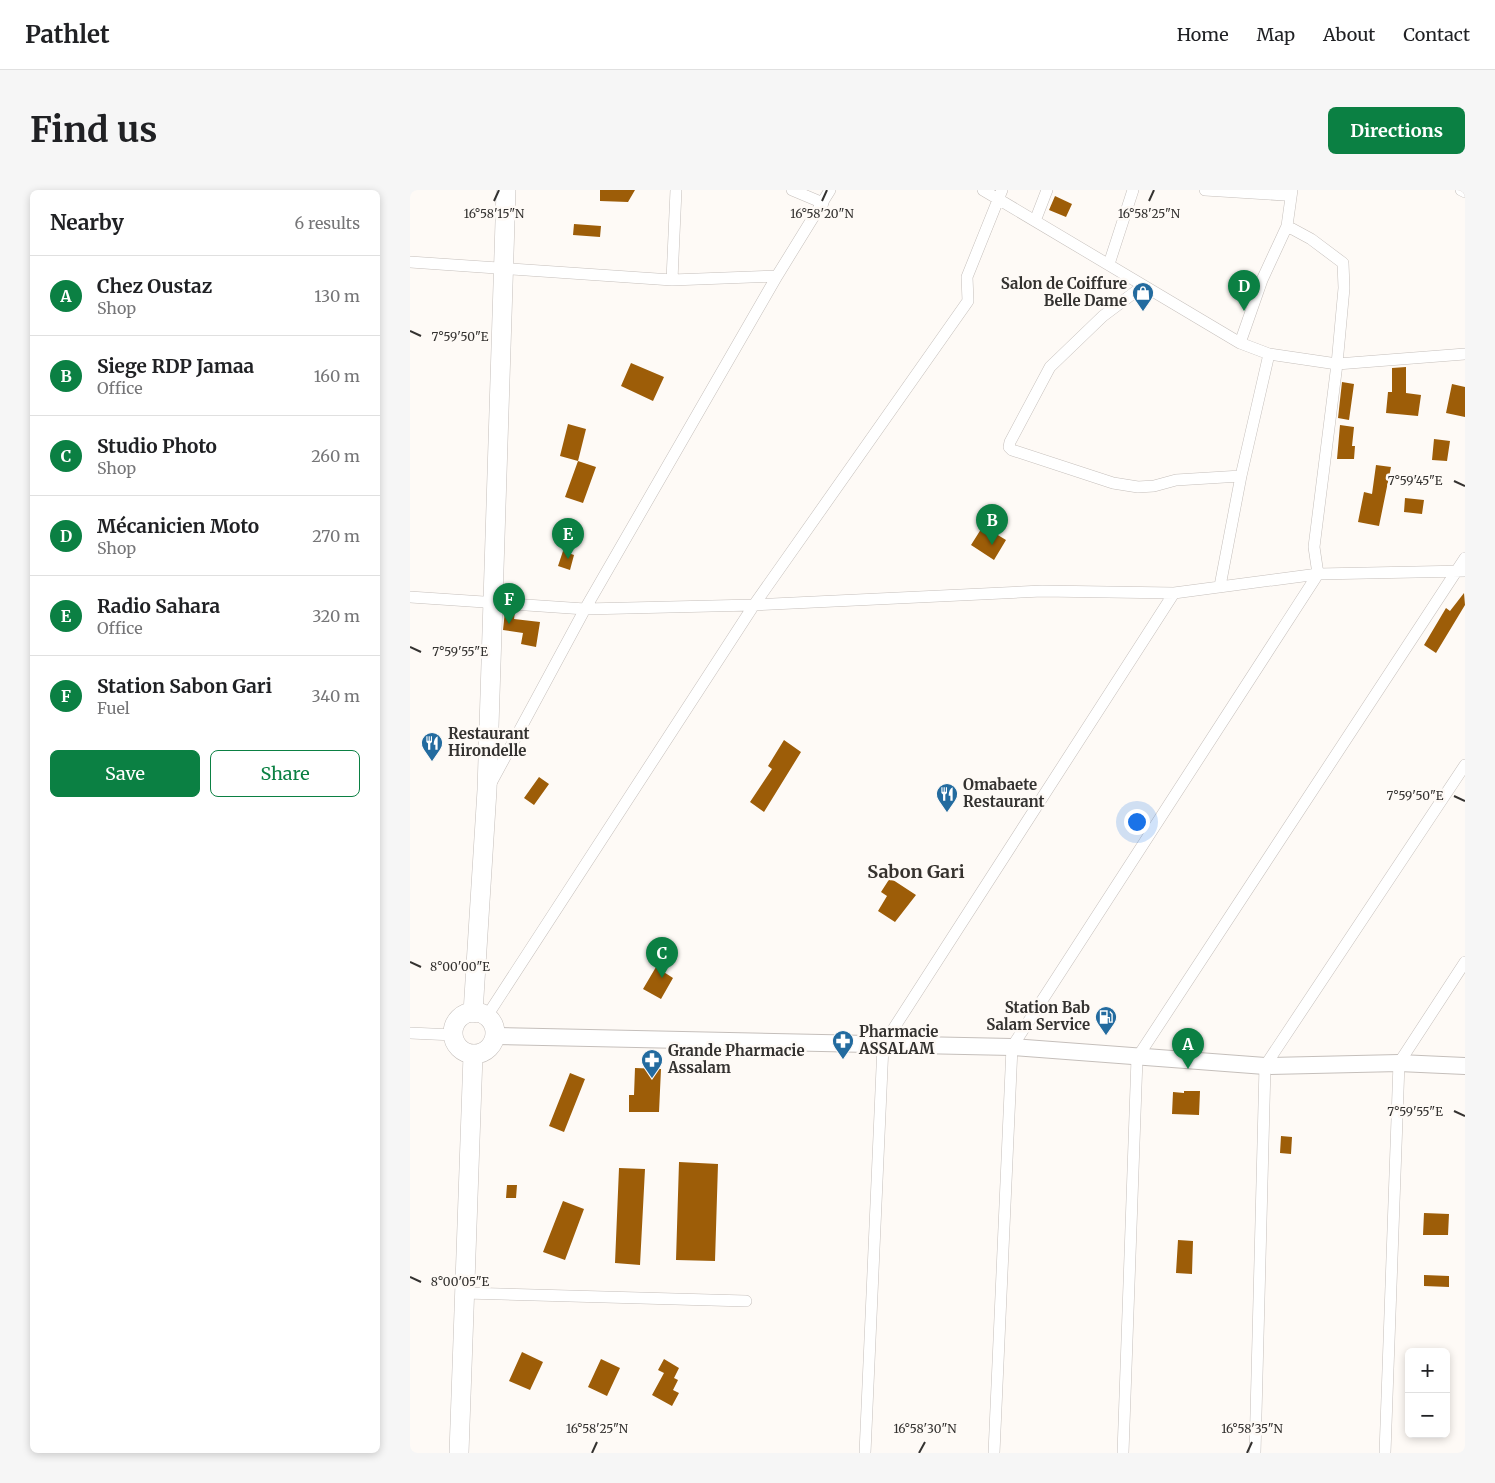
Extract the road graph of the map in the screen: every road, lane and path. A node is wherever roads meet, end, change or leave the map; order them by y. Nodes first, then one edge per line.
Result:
1 (506, 190) edge
2 (676, 190) edge
3 (792, 190) edge
4 (830, 190) edge
5 (983, 190) edge
6 (1046, 190) edge
7 (1133, 190) edge
8 (1205, 190) edge
9 (1290, 190) edge
10 (1461, 190) edge
11 (1225, 191) edge
12 (1465, 192) edge
13 (1000, 195) edge
14 (823, 203) junction
15 (1035, 221) junction
16 (1287, 226) junction
17 (410, 262) edge
18 (1109, 264) junction
19 (503, 270) junction
20 (777, 276) junction
21 (672, 280) junction
22 (1143, 286) junction
23 (1240, 343) junction
24 (1269, 354) junction
25 (1465, 354) edge
26 (1336, 364) junction
27 (1241, 476) junction
28 (1465, 558) edge
29 (1461, 571) edge
30 (1318, 574) junction
31 (1220, 586) junction
32 (1174, 593) junction
33 (410, 597) edge
34 (493, 602) junction
35 (754, 606) junction
36 (585, 609) junction
37 (1465, 764) edge
38 (488, 790) junction
39 (1465, 962) edge
40 (480, 1014) junction
41 (410, 1033) edge
42 (454, 1035) junction
43 (495, 1036) junction
44 (883, 1045) junction
45 (1012, 1047) junction
46 (473, 1054) junction
47 (1137, 1058) junction
48 (1400, 1062) junction
49 (1265, 1066) junction
50 (1465, 1066) edge
51 (464, 1293) junction
52 (746, 1301) dead end
53 (459, 1453) edge
54 (866, 1453) edge
55 (994, 1453) edge
56 (1123, 1453) edge
57 (1256, 1453) edge
58 (1385, 1453) edge

1 - 19 main road
2 - 21 street
3 - 14 street
4 - 14 street
5 - 13 street
6 - 15 street
7 - 18 street
8 - 11 street
9 - 11 street
9 - 16 street
10 - 12 street
13 - 15 street
13 - 35 street
14 - 20 street
15 - 18 street
16 - 23 street
16 - 26 street
17 - 19 street
18 - 22 street
19 - 21 street
19 - 34 main road
20 - 21 street
20 - 36 street
22 - 23 street
22 - 27 street
23 - 24 street
24 - 26 street
24 - 27 street
25 - 26 street
26 - 30 street
27 - 31 street
28 - 29 street
29 - 30 street
29 - 47 street
30 - 31 street
30 - 45 street
31 - 32 street
32 - 35 street
32 - 44 street
33 - 34 street
34 - 36 street
34 - 38 main road
35 - 36 street
35 - 40 street
36 - 38 street
37 - 49 street
38 - 40 main road
39 - 48 street
40 - 42 main road
40 - 43 main road
41 - 42 street
42 - 46 main road
43 - 44 street
43 - 46 main road
44 - 45 street
44 - 54 street
45 - 47 street
45 - 55 street
46 - 51 main road
47 - 49 street
47 - 56 street
48 - 49 street
48 - 50 street
48 - 58 street
49 - 57 street
51 - 52 street
51 - 53 main road

